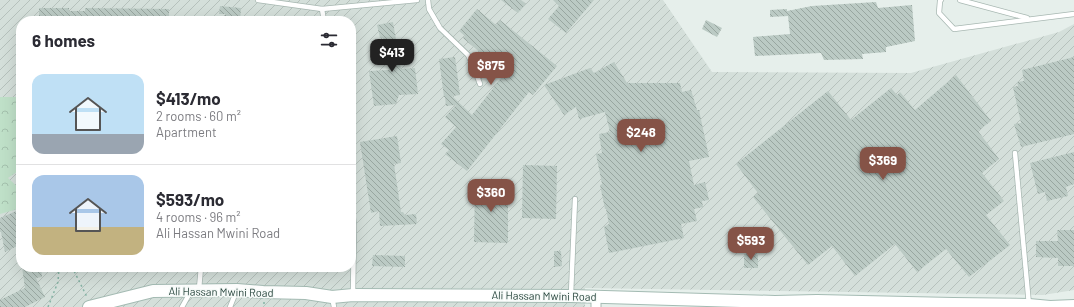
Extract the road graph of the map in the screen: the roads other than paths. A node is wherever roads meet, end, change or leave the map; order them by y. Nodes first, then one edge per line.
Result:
1 (258, 0) edge
2 (417, 0) edge
3 (428, 0) edge
4 (941, 0) edge
5 (960, 0) edge
6 (322, 9) junction
7 (1074, 14) edge
8 (323, 16) edge
9 (1030, 19) junction
10 (480, 84) dead end
11 (1015, 153) dead end
12 (575, 199) dead end
13 (200, 272) edge
14 (352, 272) edge
15 (237, 290) junction
16 (195, 291) junction
17 (352, 295) junction
18 (571, 296) junction
19 (333, 302) edge
20 (596, 302) edge
21 (776, 305) edge
22 (953, 305) edge
23 (1029, 305) junction
24 (90, 306) edge
25 (1074, 306) edge
26 (182, 307) edge
27 (230, 307) edge

1 - 6 lane
2 - 6 lane
3 - 10 lane
4 - 9 lane
5 - 9 lane
6 - 8 lane
7 - 9 lane
11 - 23 lane
12 - 18 lane
13 - 16 lane
14 - 17 lane
15 - 16 main road, Ali Hassan Mwini Road
15 - 19 main road, Ali Hassan Mwini Road
15 - 27 lane
16 - 24 main road, Ali Hassan Mwini Road
16 - 26 lane
17 - 18 main road, Ali Hassan Mwini Road
17 - 19 main road, Ali Hassan Mwini Road
18 - 20 main road, Ali Hassan Mwini Road
20 - 21 main road, Ali Hassan Mwini Road
21 - 22 main road, Ali Hassan Mwini Road
22 - 23 main road, Ali Hassan Mwini Road
23 - 25 main road, Ali Hassan Mwini Road

